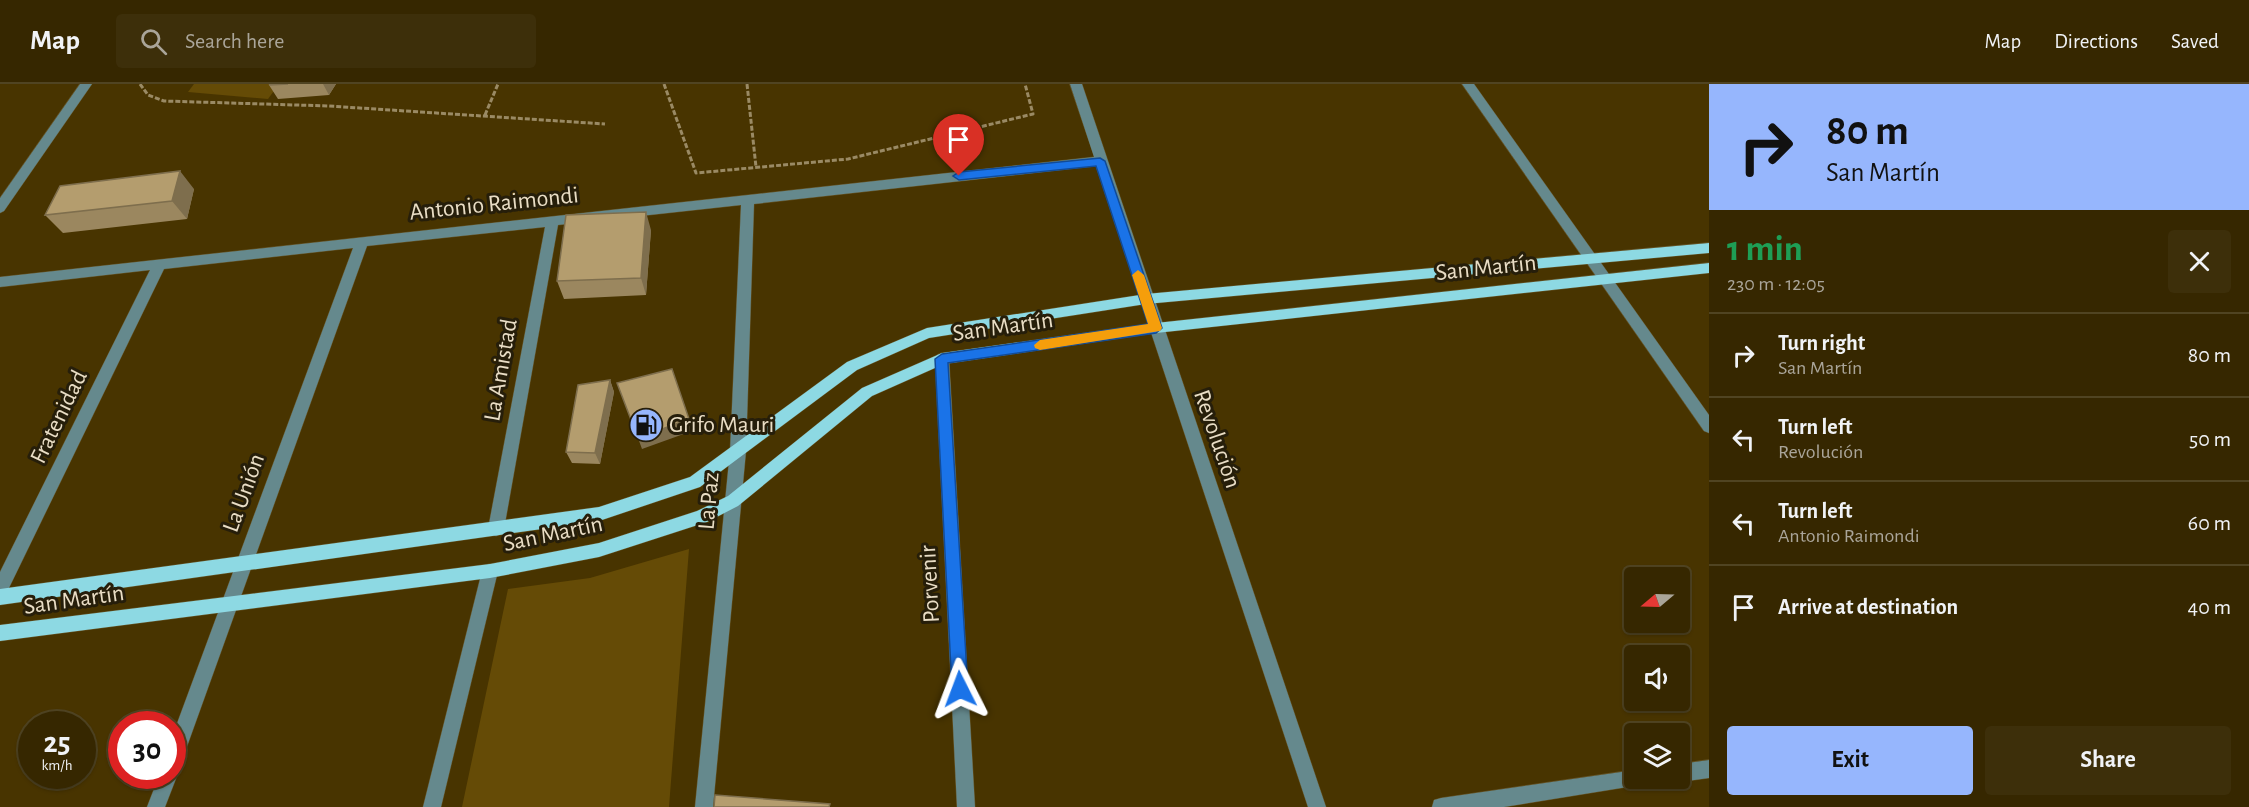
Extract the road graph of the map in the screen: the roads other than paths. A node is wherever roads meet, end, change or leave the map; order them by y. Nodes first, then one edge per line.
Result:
1 (86, 84) edge
2 (1076, 84) edge
3 (1468, 84) edge
4 (1100, 161) junction
5 (748, 199) junction
6 (1, 206) edge
7 (552, 220) junction
8 (362, 241) junction
9 (1709, 248) edge
10 (1593, 259) junction
11 (159, 265) junction
12 (1709, 268) edge
13 (1606, 278) junction
14 (0, 282) edge
15 (1146, 300) junction
16 (1156, 328) junction
17 (942, 359) junction
18 (1709, 426) edge
19 (738, 451) junction
20 (733, 501) junction
21 (496, 529) junction
22 (246, 562) junction
23 (490, 571) junction
24 (0, 589) edge
25 (0, 597) edge
26 (232, 602) junction
27 (0, 633) edge
28 (186, 725) edge
29 (1709, 769) edge
30 (1690, 772) edge
31 (1624, 780) edge
32 (163, 789) edge
33 (156, 807) edge
34 (432, 807) edge
35 (704, 807) edge
36 (966, 807) edge
37 (1317, 807) edge
38 (1441, 807) edge

1 - 6 street
2 - 4 street, Revolución
3 - 10 street
4 - 5 street, Antonio Raimondi
4 - 15 street, Revolución
5 - 7 street, Antonio Raimondi
5 - 19 street, La Paz
7 - 8 street, Antonio Raimondi
7 - 21 street, La Amistad
8 - 11 street, Antonio Raimondi
8 - 22 street, La Unión
9 - 10 main road, San Martín
10 - 13 street
10 - 15 main road, San Martín
11 - 14 street, Antonio Raimondi
11 - 24 street, Fratenidad
12 - 13 main road, San Martín
13 - 16 main road, San Martín
13 - 18 street
15 - 16 street, Revolución
15 - 19 main road, San Martín
16 - 17 main road, San Martín
16 - 37 street, Revolución
17 - 20 main road, San Martín
17 - 36 street, Porvenir
19 - 20 street, La Paz
19 - 21 main road, San Martín
20 - 23 main road, San Martín
20 - 35 street, La Paz
21 - 22 main road, San Martín
22 - 25 main road, San Martín
22 - 26 street, La Unión
23 - 26 main road, San Martín
23 - 34 street
26 - 27 main road, San Martín
26 - 28 street, La Unión
29 - 30 street
31 - 38 street
32 - 33 street

